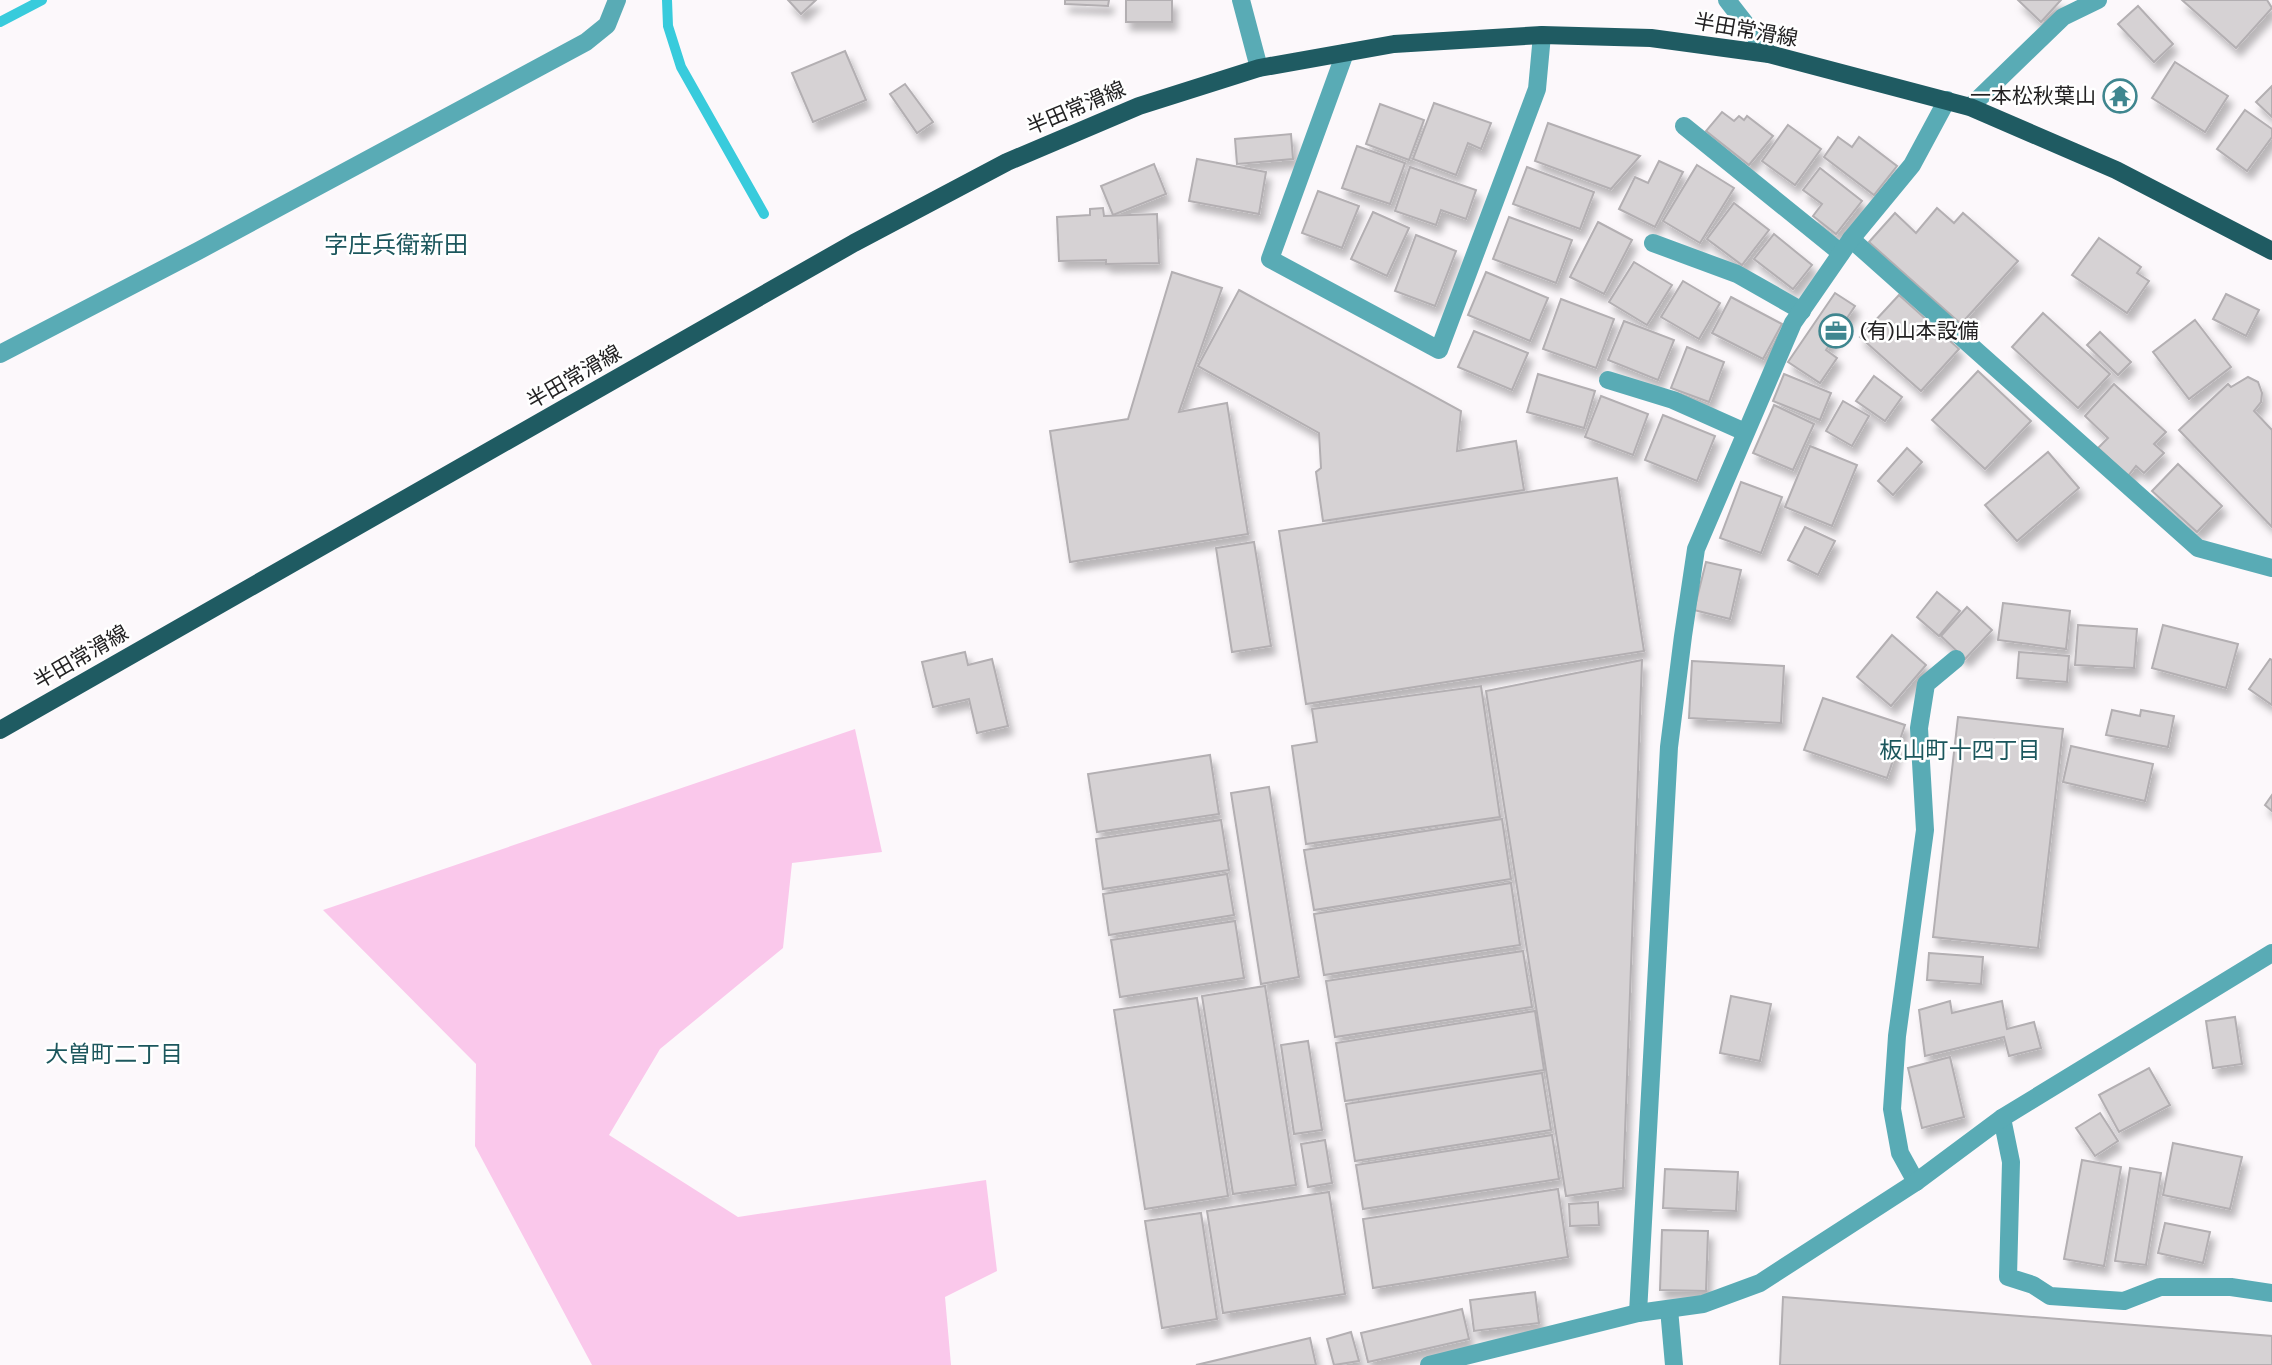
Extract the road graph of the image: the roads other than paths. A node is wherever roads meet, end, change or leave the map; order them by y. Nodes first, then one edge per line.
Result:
1 (617, 0) edge
2 (1241, 0) edge
3 (1727, 0) edge
4 (2098, 0) edge
5 (1542, 36) junction
6 (1345, 53) junction
7 (1769, 54) junction
8 (1259, 68) junction
9 (1947, 100) junction
10 (1970, 107) junction
11 (1684, 126) dead end
12 (1653, 243) dead end
13 (1846, 246) junction
14 (2272, 251) edge
15 (1802, 311) junction
16 (0, 354) edge
17 (1608, 380) dead end
18 (1745, 432) junction
19 (2272, 568) edge
20 (1955, 659) dead end
21 (0, 730) edge
22 (2272, 954) edge
23 (2002, 1118) junction
24 (1916, 1182) junction
25 (2272, 1293) edge
26 (1669, 1309) junction
27 (1638, 1313) junction
28 (1429, 1365) edge
29 (1674, 1365) edge

1 - 16 street
2 - 8 street
3 - 7 street
4 - 10 street
5 - 6 main road, 半田常滑線
5 - 6 street
5 - 7 main road, 半田常滑線
6 - 8 main road, 半田常滑線
7 - 9 main road, 半田常滑線
8 - 21 main road, 半田常滑線
9 - 10 main road, 半田常滑線
9 - 13 street
10 - 14 main road, 半田常滑線
11 - 13 street
12 - 15 street
13 - 15 street
13 - 19 street
15 - 18 street
17 - 18 street
18 - 27 street
20 - 24 street
22 - 23 street
23 - 24 street
23 - 25 street
24 - 26 street
26 - 27 street
26 - 29 street
27 - 28 street

